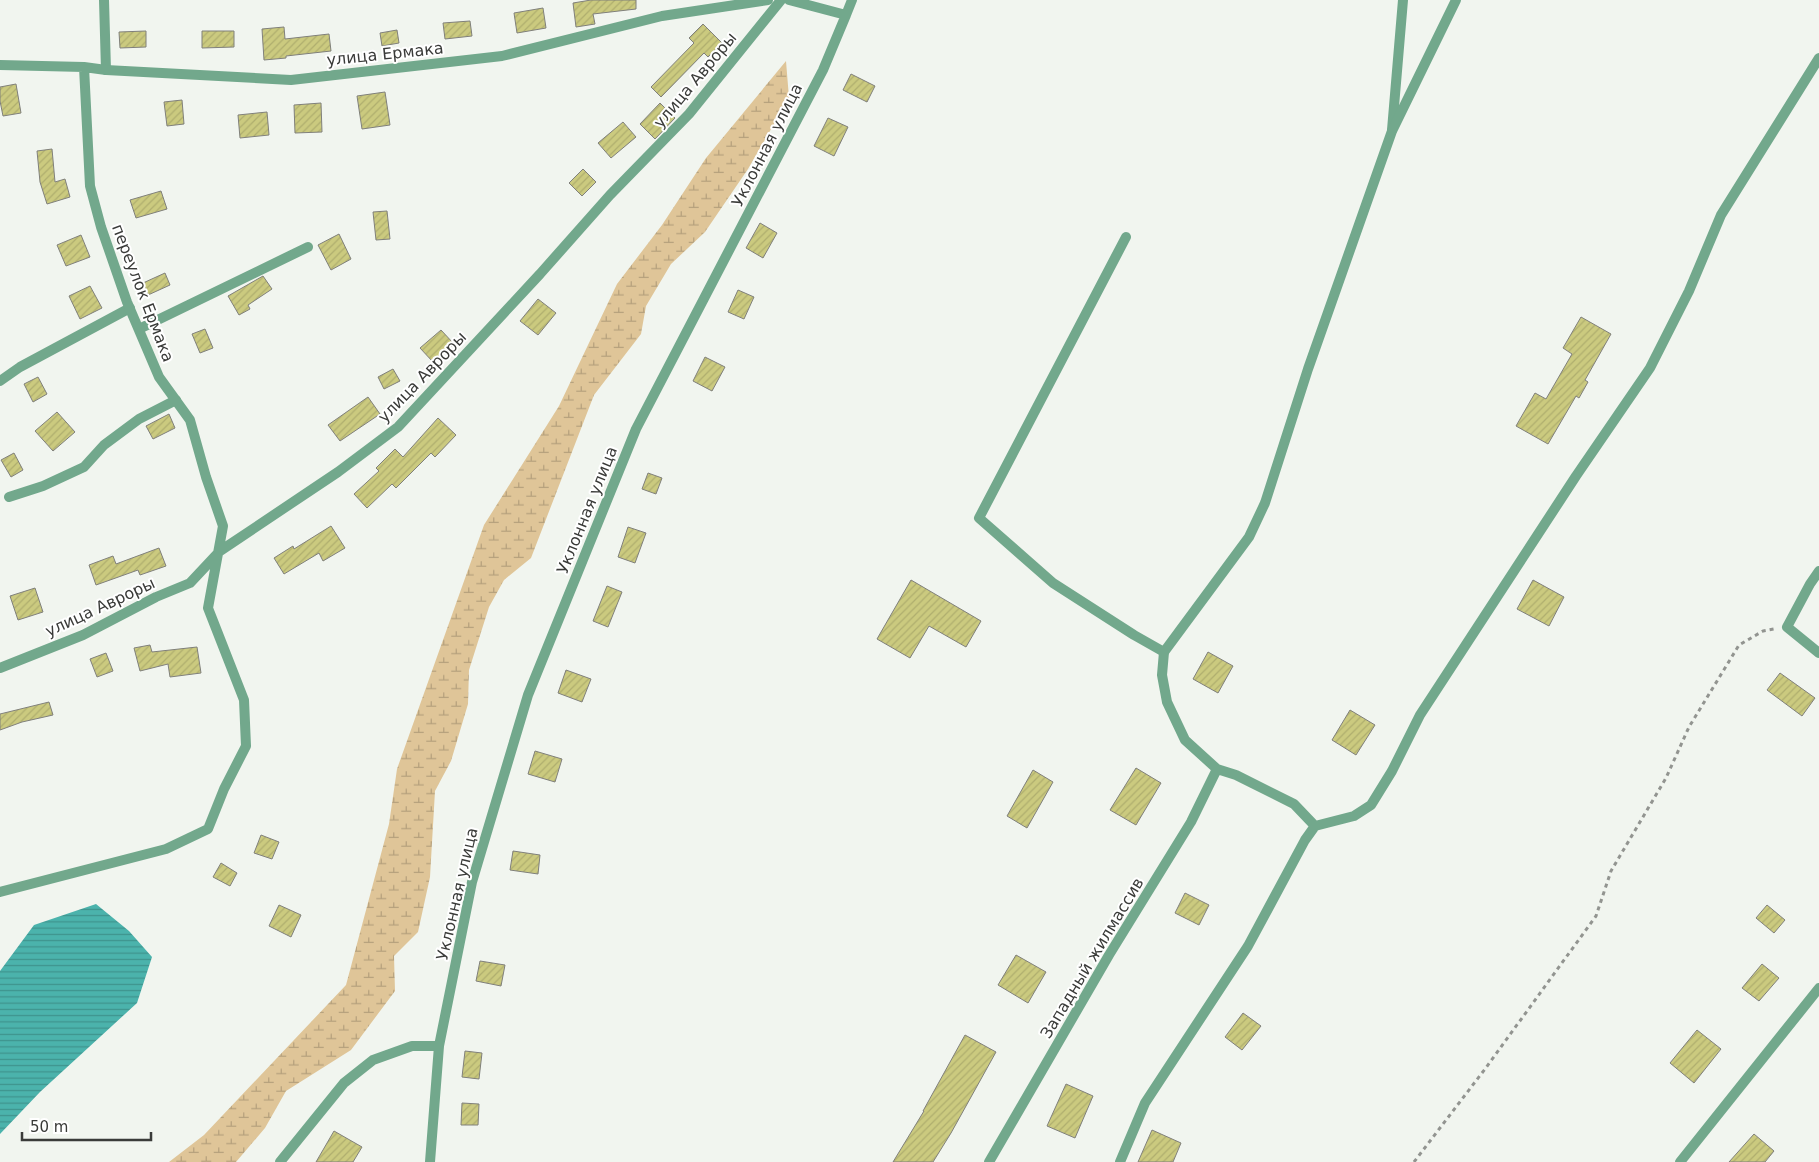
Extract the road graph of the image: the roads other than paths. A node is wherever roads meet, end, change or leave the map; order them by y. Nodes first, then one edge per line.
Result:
1 (104, 0) edge
2 (768, 0) edge
3 (781, 0) edge
4 (789, 0) edge
5 (852, 0) edge
6 (1403, 0) edge
7 (1456, 0) edge
8 (846, 15) junction
9 (1819, 58) edge
10 (0, 65) edge
11 (84, 67) junction
12 (106, 70) junction
13 (1392, 131) junction
14 (1126, 237) dead end
15 (308, 248) dead end
16 (130, 308) junction
17 (139, 329) junction
18 (0, 381) edge
19 (176, 400) junction
20 (9, 497) dead end
21 (220, 551) junction
22 (1819, 571) edge
23 (1164, 652) junction
24 (1819, 653) edge
25 (0, 668) edge
26 (1217, 769) junction
27 (1315, 826) junction
28 (0, 892) edge
29 (1819, 988) edge
30 (439, 1046) junction
31 (280, 1162) edge
32 (430, 1162) edge
33 (989, 1162) edge
34 (1120, 1162) edge
35 (1680, 1162) edge

1 - 12 street
2 - 12 street, улица Ермака
3 - 21 street, улица Авроры
4 - 8 street
5 - 8 street, Уклонная улица
6 - 13 street
7 - 13 street
8 - 30 street, Уклонная улица
9 - 27 street
10 - 11 street, улица Ермака
11 - 12 street, улица Ермака
11 - 16 street, переулок Ермака
13 - 23 street
14 - 23 street
15 - 17 street
16 - 17 street, переулок Ермака
16 - 18 street
17 - 19 street, переулок Ермака
19 - 20 street
19 - 21 street, переулок Ермака
21 - 25 street, улица Авроры
21 - 28 street, переулок Ермака
22 - 24 street
23 - 26 street
26 - 27 street
26 - 33 street, Западный жилмассив
27 - 34 street
29 - 35 street
30 - 31 street
30 - 32 street, Уклонная улица

